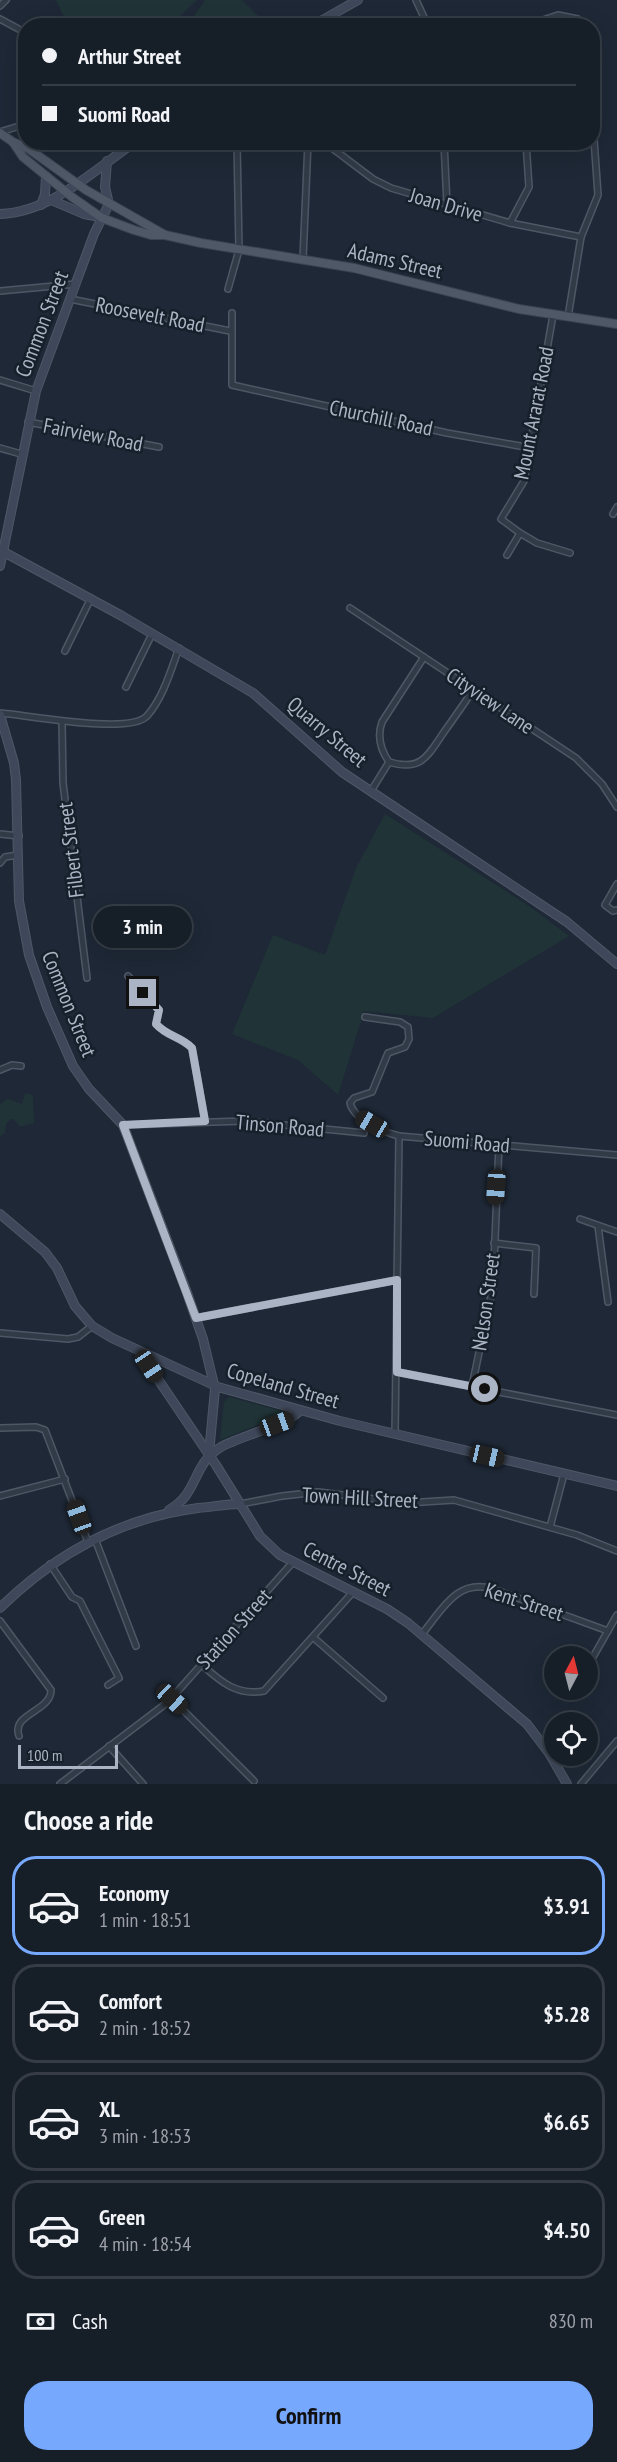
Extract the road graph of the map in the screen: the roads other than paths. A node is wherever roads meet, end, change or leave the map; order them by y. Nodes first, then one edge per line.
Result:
1 (6, 0) edge
2 (358, 0) edge
3 (416, 0) edge
4 (0, 6) edge
5 (326, 18) edge
6 (424, 18) edge
7 (549, 18) edge
8 (573, 18) edge
9 (0, 19) edge
10 (18, 29) edge
11 (18, 127) edge
12 (0, 133) edge
13 (12, 142) junction
14 (18, 144) edge
15 (30, 150) edge
16 (123, 150) edge
17 (237, 150) edge
18 (308, 150) edge
19 (335, 150) edge
20 (444, 150) edge
21 (527, 150) edge
22 (595, 150) edge
23 (107, 161) junction
24 (46, 176) junction
25 (76, 183) junction
26 (65, 192) junction
27 (51, 200) junction
28 (109, 204) junction
29 (42, 205) junction
30 (447, 205) junction
31 (0, 214) edge
32 (102, 218) junction
33 (510, 223) junction
34 (165, 235) junction
35 (581, 237) junction
36 (239, 250) junction
37 (303, 259) junction
38 (76, 284) junction
39 (228, 289) dead end
40 (0, 291) edge
41 (70, 299) junction
42 (232, 313) dead end
43 (553, 315) junction
44 (568, 317) junction
45 (617, 324) edge
46 (230, 331) junction
47 (0, 380) edge
48 (36, 391) junction
49 (28, 422) junction
50 (159, 447) dead end
51 (0, 448) edge
52 (531, 448) junction
53 (21, 454) junction
54 (617, 507) edge
55 (613, 514) dead end
56 (520, 533) junction
57 (2, 551) edge
58 (570, 553) dead end
59 (507, 555) dead end
60 (0, 566) edge
61 (91, 598) junction
62 (350, 608) dead end
63 (152, 634) junction
64 (179, 648) junction
65 (65, 651) dead end
66 (424, 657) junction
67 (126, 687) dead end
68 (473, 690) junction
69 (0, 714) edge
70 (62, 722) junction
71 (389, 762) junction
72 (371, 791) junction
73 (617, 807) edge
74 (0, 834) edge
75 (19, 836) junction
76 (18, 855) junction
77 (0, 863) edge
78 (617, 884) edge
79 (617, 910) edge
80 (617, 964) edge
81 (128, 976) dead end
82 (87, 978) dead end
83 (365, 1017) dead end
84 (21, 1066) dead end
85 (0, 1070) edge
86 (205, 1121) junction
87 (123, 1125) junction
88 (364, 1133) dead end
89 (399, 1136) junction
90 (499, 1145) junction
91 (617, 1155) edge
92 (0, 1214) edge
93 (580, 1219) dead end
94 (598, 1226) junction
95 (617, 1232) edge
96 (494, 1243) junction
97 (397, 1280) junction
98 (534, 1294) dead end
99 (608, 1302) dead end
100 (196, 1318) junction
101 (92, 1326) junction
102 (0, 1333) edge
103 (148, 1355) junction
104 (397, 1372) junction
105 (214, 1384) junction
106 (472, 1386) junction
107 (300, 1410) junction
108 (617, 1415) edge
109 (0, 1428) edge
110 (395, 1434) junction
111 (209, 1454) junction
112 (564, 1474) junction
113 (65, 1479) junction
114 (617, 1486) edge
115 (0, 1496) edge
116 (240, 1504) junction
117 (162, 1513) junction
118 (550, 1527) junction
119 (91, 1540) junction
120 (617, 1551) edge
121 (293, 1562) junction
122 (50, 1564) junction
123 (353, 1592) junction
124 (0, 1608) edge
125 (617, 1615) edge
126 (0, 1621) edge
127 (608, 1630) junction
128 (422, 1634) junction
129 (314, 1638) junction
130 (136, 1646) dead end
131 (598, 1648) edge
132 (201, 1665) junction
133 (108, 1685) dead end
134 (383, 1698) dead end
135 (172, 1699) junction
136 (19, 1736) dead end
137 (617, 1741) edge
138 (109, 1746) junction
139 (254, 1781) dead end
140 (60, 1784) edge
141 (142, 1784) edge
142 (567, 1784) edge
143 (581, 1784) edge

1 - 4 street
2 - 5 main road
3 - 6 street
7 - 8 street
9 - 10 street
11 - 12 street
12 - 13 main road, Adams Street
13 - 14 main road, Adams Street
13 - 24 main road, Adams Street
15 - 25 main road, Adams Street
16 - 23 main road
17 - 36 street
18 - 37 street
19 - 30 street, Joan Drive
20 - 30 street
21 - 33 street
22 - 35 street
23 - 25 main road
23 - 28 main road
24 - 26 main road, Adams Street
24 - 29 main road
25 - 26 main road
25 - 28 main road, Adams Street
26 - 27 main road
26 - 32 main road, Adams Street
27 - 29 main road
27 - 32 main road
28 - 32 main road, Common Street
28 - 34 main road, Adams Street
29 - 31 main road
30 - 33 street, Joan Drive
32 - 34 main road, Adams Street
32 - 38 main road, Common Street
33 - 35 street, Joan Drive
34 - 36 main road, Adams Street
35 - 44 street
36 - 37 main road, Adams Street
36 - 39 street
37 - 43 main road, Adams Street
38 - 40 street
38 - 41 main road, Common Street
41 - 46 street, Roosevelt Road
41 - 48 main road, Common Street
42 - 46 street
43 - 44 main road, Adams Street
43 - 52 street, Mount Ararat Road
44 - 45 main road, Adams Street
46 - 52 street, Churchill Road
47 - 48 street
48 - 49 main road, Common Street
49 - 50 street, Fairview Road
49 - 53 main road, Common Street
51 - 53 street
52 - 56 street, Mount Ararat Road
53 - 57 main road, Common Street
54 - 55 street
56 - 58 street
56 - 59 street
57 - 60 main road, Common Street
57 - 61 main road, Quarry Street
61 - 63 main road, Quarry Street
61 - 65 street
62 - 66 street, Cityview Lane
63 - 64 main road, Quarry Street
63 - 67 street
64 - 70 street
64 - 72 main road, Quarry Street
66 - 68 street, Cityview Lane
66 - 71 street
68 - 71 street
68 - 73 street, Cityview Lane
69 - 70 street
69 - 75 main road, Common Street
70 - 82 street, Filbert Street
71 - 72 street
72 - 80 main road, Quarry Street
74 - 75 street
75 - 76 main road, Common Street
76 - 77 street
76 - 87 main road, Common Street
78 - 79 street
81 - 86 street
83 - 89 street, Suomi Road
84 - 85 street
86 - 87 street, Tinson Road
86 - 88 street, Tinson Road
87 - 100 main road, Common Street
89 - 90 street, Suomi Road
89 - 97 street
90 - 91 street, Suomi Road
90 - 96 street, Nelson Street
92 - 101 main road, Copeland Street
93 - 94 street
94 - 95 street
94 - 99 street
96 - 98 street
96 - 106 street, Nelson Street
97 - 100 street
97 - 104 street
100 - 105 main road, Common Street
101 - 102 street
101 - 103 main road, Copeland Street
103 - 105 main road, Copeland Street
103 - 111 main road, Centre Street
104 - 106 street
104 - 110 street
105 - 107 main road, Copeland Street
105 - 111 main road, Common Street
106 - 108 street
107 - 110 main road, Copeland Street
107 - 111 main road
109 - 113 street
110 - 112 main road, Copeland Street
111 - 116 main road, Centre Street
111 - 117 main road
112 - 114 main road, Copeland Street
112 - 118 street
113 - 115 street
113 - 119 street
116 - 117 main road
116 - 118 street, Town Hill Street
116 - 121 main road, Centre Street
117 - 119 main road
118 - 120 street, Town Hill Street
119 - 122 main road
119 - 130 street
121 - 123 main road, Centre Street
121 - 132 street, Station Street
122 - 124 main road
122 - 133 street
123 - 128 main road, Centre Street
123 - 129 street
125 - 127 street
126 - 136 street
127 - 128 street, Kent Street
127 - 131 street
128 - 142 main road, Centre Street
129 - 132 street
129 - 134 street
132 - 135 street, Station Street
135 - 138 street, Station Street
135 - 139 street
137 - 143 street
138 - 140 street, Station Street
138 - 141 street

